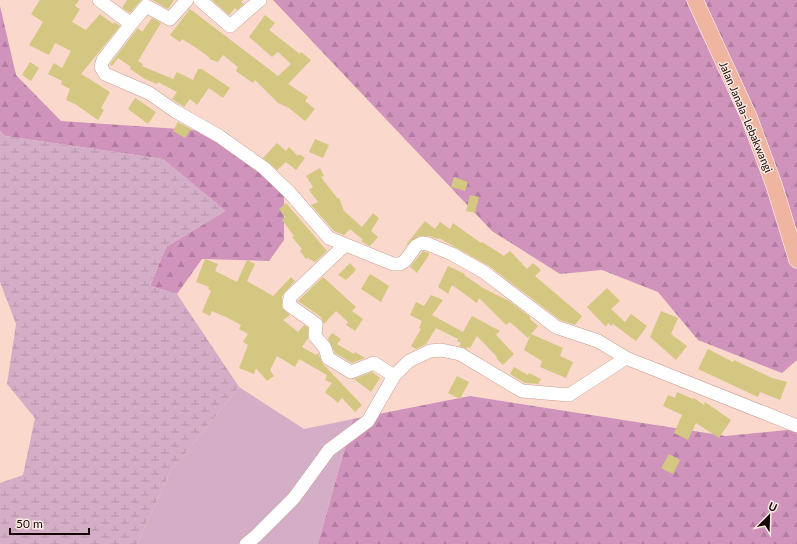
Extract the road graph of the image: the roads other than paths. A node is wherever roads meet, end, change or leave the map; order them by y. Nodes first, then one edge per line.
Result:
1 (99, 0) edge
2 (187, 0) edge
3 (200, 0) edge
4 (260, 0) edge
5 (695, 0) edge
6 (131, 24) junction
7 (345, 244) junction
8 (797, 260) edge
9 (626, 358) junction
10 (394, 376) junction
11 (797, 426) edge
12 (246, 544) edge

1 - 6 street
2 - 6 street
3 - 4 street
5 - 8 main road, Jalan Janala–Lebakwangi
6 - 7 street
7 - 9 street
7 - 10 street
9 - 10 street
9 - 11 street
10 - 12 street

